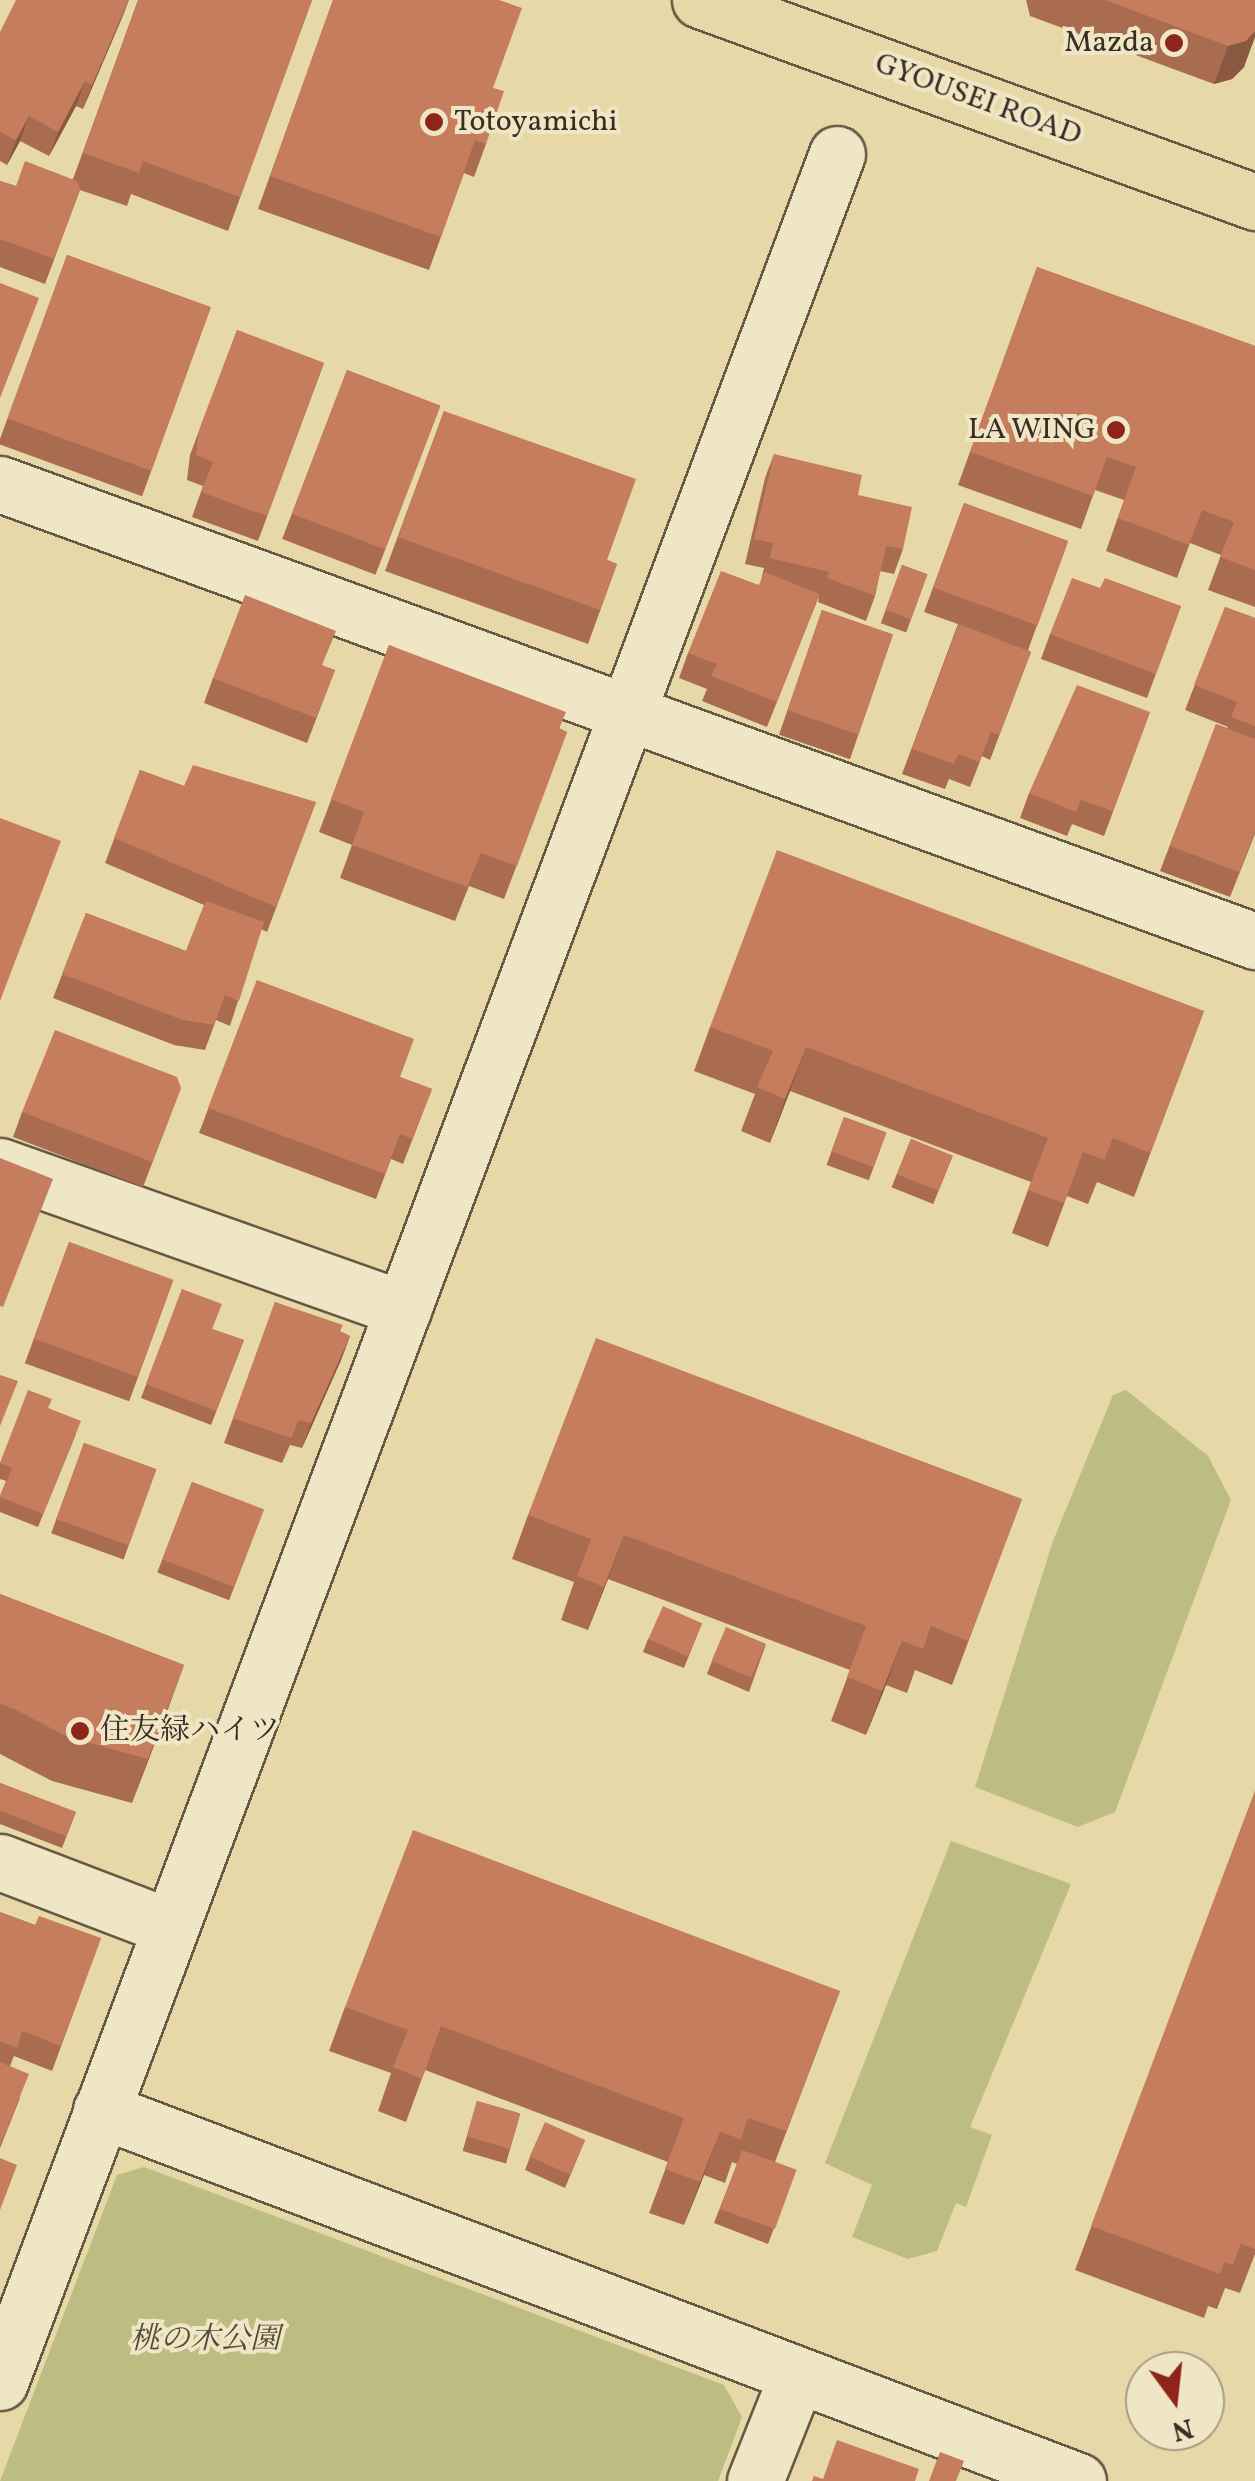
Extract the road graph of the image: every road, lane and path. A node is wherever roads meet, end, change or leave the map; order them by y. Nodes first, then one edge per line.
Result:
1 (700, 0) edge
2 (837, 154) dead end
3 (1255, 202) edge
4 (0, 484) edge
5 (624, 713) junction
6 (1255, 941) edge
7 (0, 1166) edge
8 (403, 1308) junction
9 (0, 1862) edge
10 (170, 1926) junction
11 (102, 2110) junction
12 (796, 2378) junction
13 (0, 2382) edge
14 (755, 2481) edge
15 (1078, 2481) edge

1 - 3 highway, GYOUSEI ROAD
2 - 5 street
4 - 5 street
5 - 6 street
5 - 8 street
7 - 8 street
8 - 10 street
9 - 10 street
10 - 11 street
11 - 12 street
11 - 13 street
12 - 14 street
12 - 15 street

